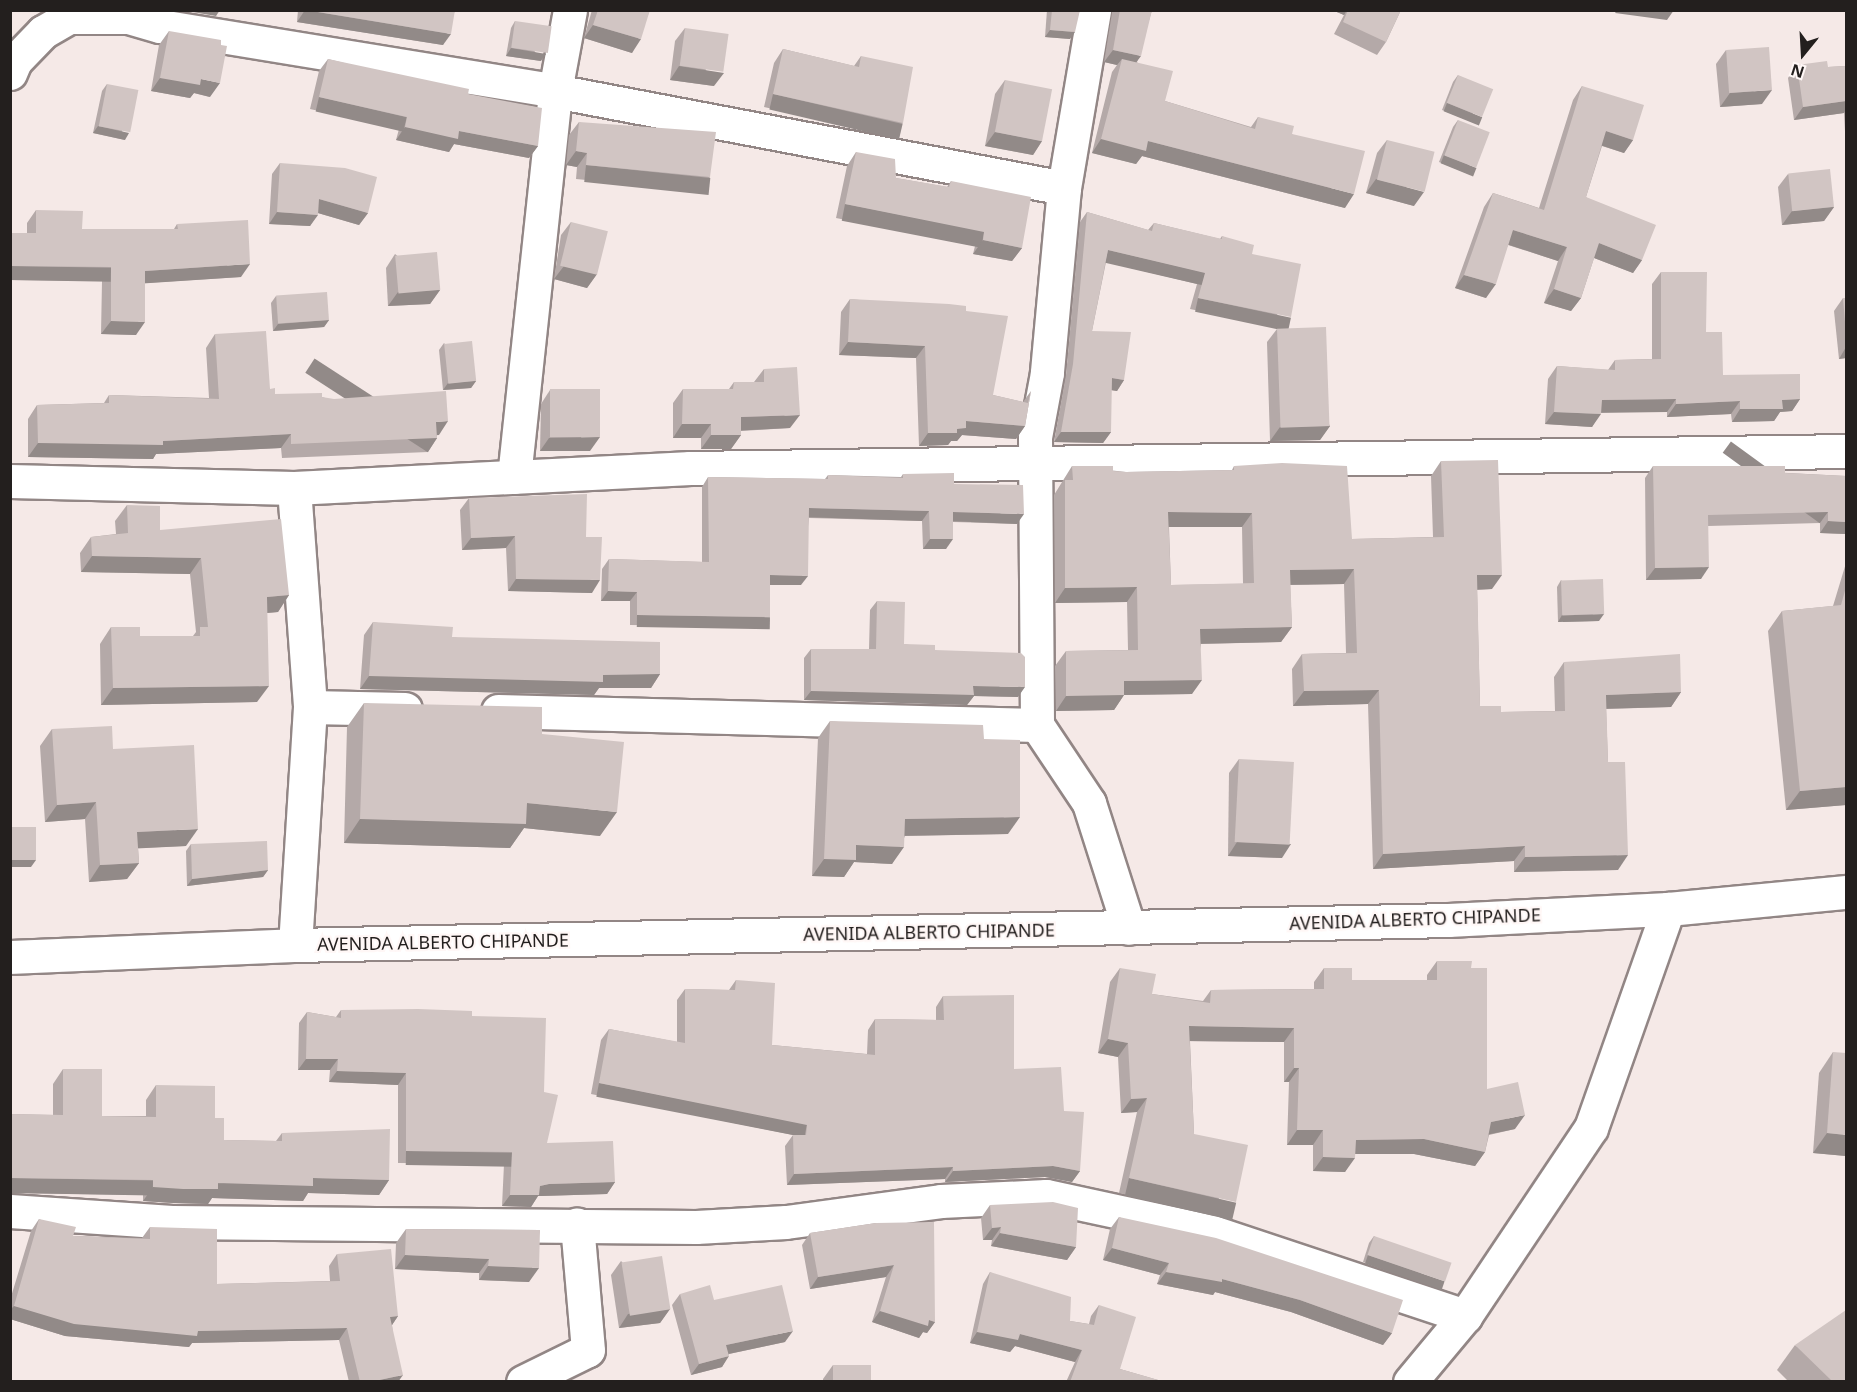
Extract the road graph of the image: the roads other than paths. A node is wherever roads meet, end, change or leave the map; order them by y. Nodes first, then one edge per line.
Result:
1 (570, 10) edge
2 (1094, 10) edge
3 (128, 14) edge
4 (10, 73) edge
5 (555, 91) junction
6 (1064, 188) junction
7 (1846, 451) edge
8 (1038, 462) junction
9 (514, 477) junction
10 (10, 481) edge
11 (294, 489) junction
12 (310, 707) junction
13 (438, 710) edge
14 (473, 710) edge
15 (1037, 726) junction
16 (1846, 892) edge
17 (1668, 909) junction
18 (1129, 928) junction
19 (295, 945) junction
20 (10, 957) edge
21 (10, 1211) edge
22 (577, 1224) junction
23 (1465, 1316) junction
24 (523, 1382) edge
25 (1410, 1382) edge

1 - 5 street
2 - 6 street
3 - 4 street
3 - 5 street
5 - 6 street
5 - 9 street
6 - 8 street
7 - 8 street
8 - 9 street
8 - 15 street
9 - 11 street
10 - 11 street
11 - 12 street
12 - 13 street
12 - 19 street
14 - 15 street
15 - 18 street
16 - 17 street, AVENIDA ALBERTO CHIPANDE
17 - 18 street, AVENIDA ALBERTO CHIPANDE
17 - 23 street
18 - 19 street, AVENIDA ALBERTO CHIPANDE
19 - 20 street, AVENIDA ALBERTO CHIPANDE
21 - 22 street
22 - 23 street
22 - 24 street
23 - 25 street

